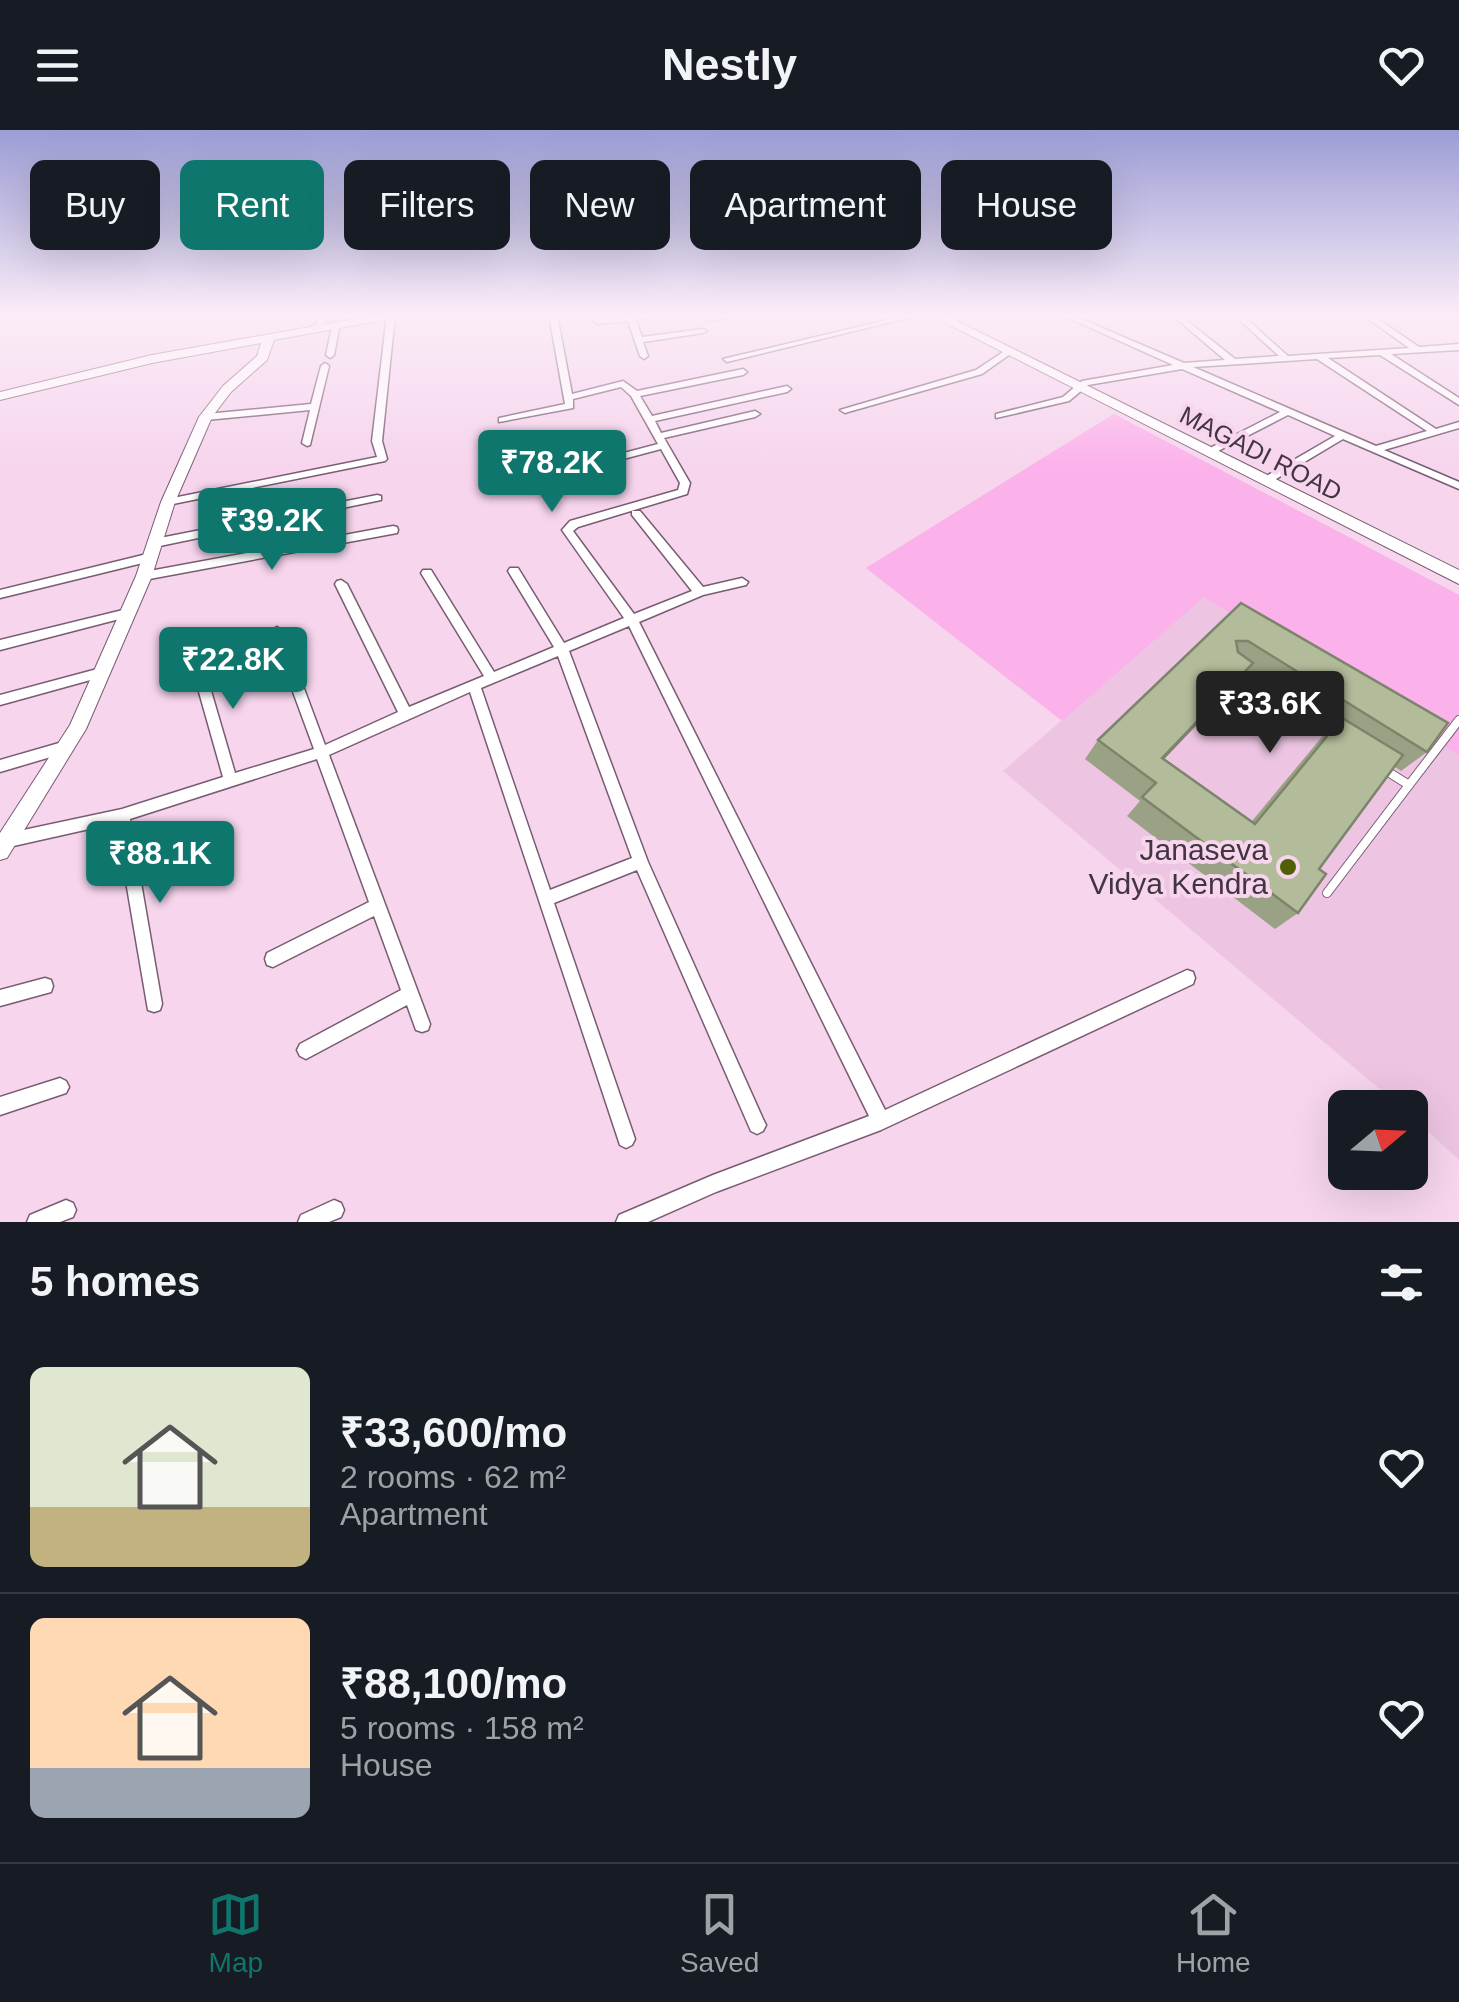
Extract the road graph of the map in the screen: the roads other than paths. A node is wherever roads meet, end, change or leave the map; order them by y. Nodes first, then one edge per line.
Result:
1 (136, 366) edge
2 (252, 366) edge
3 (326, 366) edge
4 (387, 366) edge
5 (562, 366) edge
6 (988, 366) edge
7 (1039, 366) edge
8 (1046, 366) edge
9 (1182, 366) edge
10 (1189, 366) edge
11 (1334, 366) edge
12 (1403, 366) edge
13 (743, 372) dead end
14 (1081, 385) junction
15 (787, 389) dead end
16 (635, 394) junction
17 (0, 396) edge
18 (568, 398) junction
19 (1459, 402) edge
20 (314, 406) junction
21 (844, 410) dead end
22 (1288, 411) junction
23 (755, 414) dead end
24 (999, 416) dead end
25 (206, 417) junction
26 (650, 419) junction
27 (502, 420) dead end
28 (1459, 426) edge
29 (1434, 432) junction
30 (1343, 435) junction
31 (662, 440) junction
32 (307, 443) dead end
33 (1215, 449) junction
34 (1376, 450) junction
35 (582, 467) dead end
36 (1459, 474) edge
37 (1272, 477) junction
38 (1444, 479) junction
39 (1459, 486) edge
40 (377, 498) dead end
41 (168, 502) junction
42 (636, 512) dead end
43 (393, 530) dead end
44 (153, 550) junction
45 (1459, 568) edge
46 (514, 572) dead end
47 (427, 573) dead end
48 (144, 576) junction
49 (1459, 578) edge
50 (742, 582) dead end
51 (342, 584) dead end
52 (700, 592) junction
53 (0, 594) edge
54 (127, 613) junction
55 (632, 620) junction
56 (278, 632) dead end
57 (0, 645) edge
58 (562, 650) junction
59 (194, 654) dead end
60 (1224, 668) edge
61 (100, 673) junction
62 (492, 679) junction
63 (474, 686) junction
64 (0, 700) edge
65 (406, 714) junction
66 (1459, 720) edge
67 (1342, 742) edge
68 (66, 747) junction
69 (323, 752) junction
70 (1375, 764) edge
71 (0, 766) edge
72 (230, 782) junction
73 (1409, 785) junction
74 (122, 816) junction
75 (2, 844) edge
76 (641, 862) junction
77 (1327, 894) edge
78 (547, 898) junction
79 (376, 907) junction
80 (273, 958) dead end
81 (1187, 978) dead end
82 (45, 986) dead end
83 (410, 994) junction
84 (0, 998) edge
85 (154, 1004) dead end
86 (422, 1024) dead end
87 (306, 1050) dead end
88 (60, 1087) dead end
89 (0, 1106) edge
90 (881, 1121) junction
91 (756, 1125) dead end
92 (626, 1139) dead end
93 (66, 1210) dead end
94 (334, 1210) dead end
95 (37, 1222) edge
96 (308, 1222) edge
97 (626, 1222) edge

1 - 17 street
2 - 25 street
3 - 20 street
4 - 41 street
5 - 18 street
6 - 21 street
7 - 14 main road, MAGADI ROAD
8 - 14 main road, MAGADI ROAD
9 - 14 street
10 - 22 street
11 - 29 street
12 - 19 street
13 - 16 street
14 - 24 street
14 - 33 main road, MAGADI ROAD
14 - 49 main road, MAGADI ROAD
15 - 26 street
16 - 18 street
16 - 26 street
18 - 27 street
20 - 25 street
20 - 32 street
22 - 30 street
22 - 33 street
23 - 31 street
25 - 41 street
26 - 31 street
28 - 29 street
29 - 34 street
30 - 34 street
30 - 37 street
31 - 35 street
31 - 55 street
33 - 37 main road, MAGADI ROAD
34 - 38 street
36 - 38 street
37 - 45 main road, MAGADI ROAD
38 - 39 street
40 - 44 street
41 - 44 street
42 - 52 street
43 - 48 street
44 - 48 street
44 - 53 street
46 - 58 street
47 - 62 street
48 - 54 street
50 - 52 street
51 - 65 street
52 - 55 street
54 - 57 street
54 - 61 street
55 - 58 street
55 - 90 street
56 - 69 street
58 - 62 street
58 - 76 street
59 - 72 street
60 - 67 lane
61 - 64 street
61 - 68 street
62 - 63 street
63 - 65 street
63 - 78 street
65 - 69 street
66 - 73 lane
68 - 71 street
68 - 75 street
69 - 72 street
69 - 79 street
70 - 73 lane
72 - 74 street
73 - 77 lane
74 - 75 street
74 - 85 street
76 - 78 street
76 - 91 street
78 - 92 street
79 - 80 street
79 - 83 street
81 - 90 street
82 - 84 street
83 - 86 street
83 - 87 street
88 - 89 street
90 - 97 street
93 - 95 street
94 - 96 street

